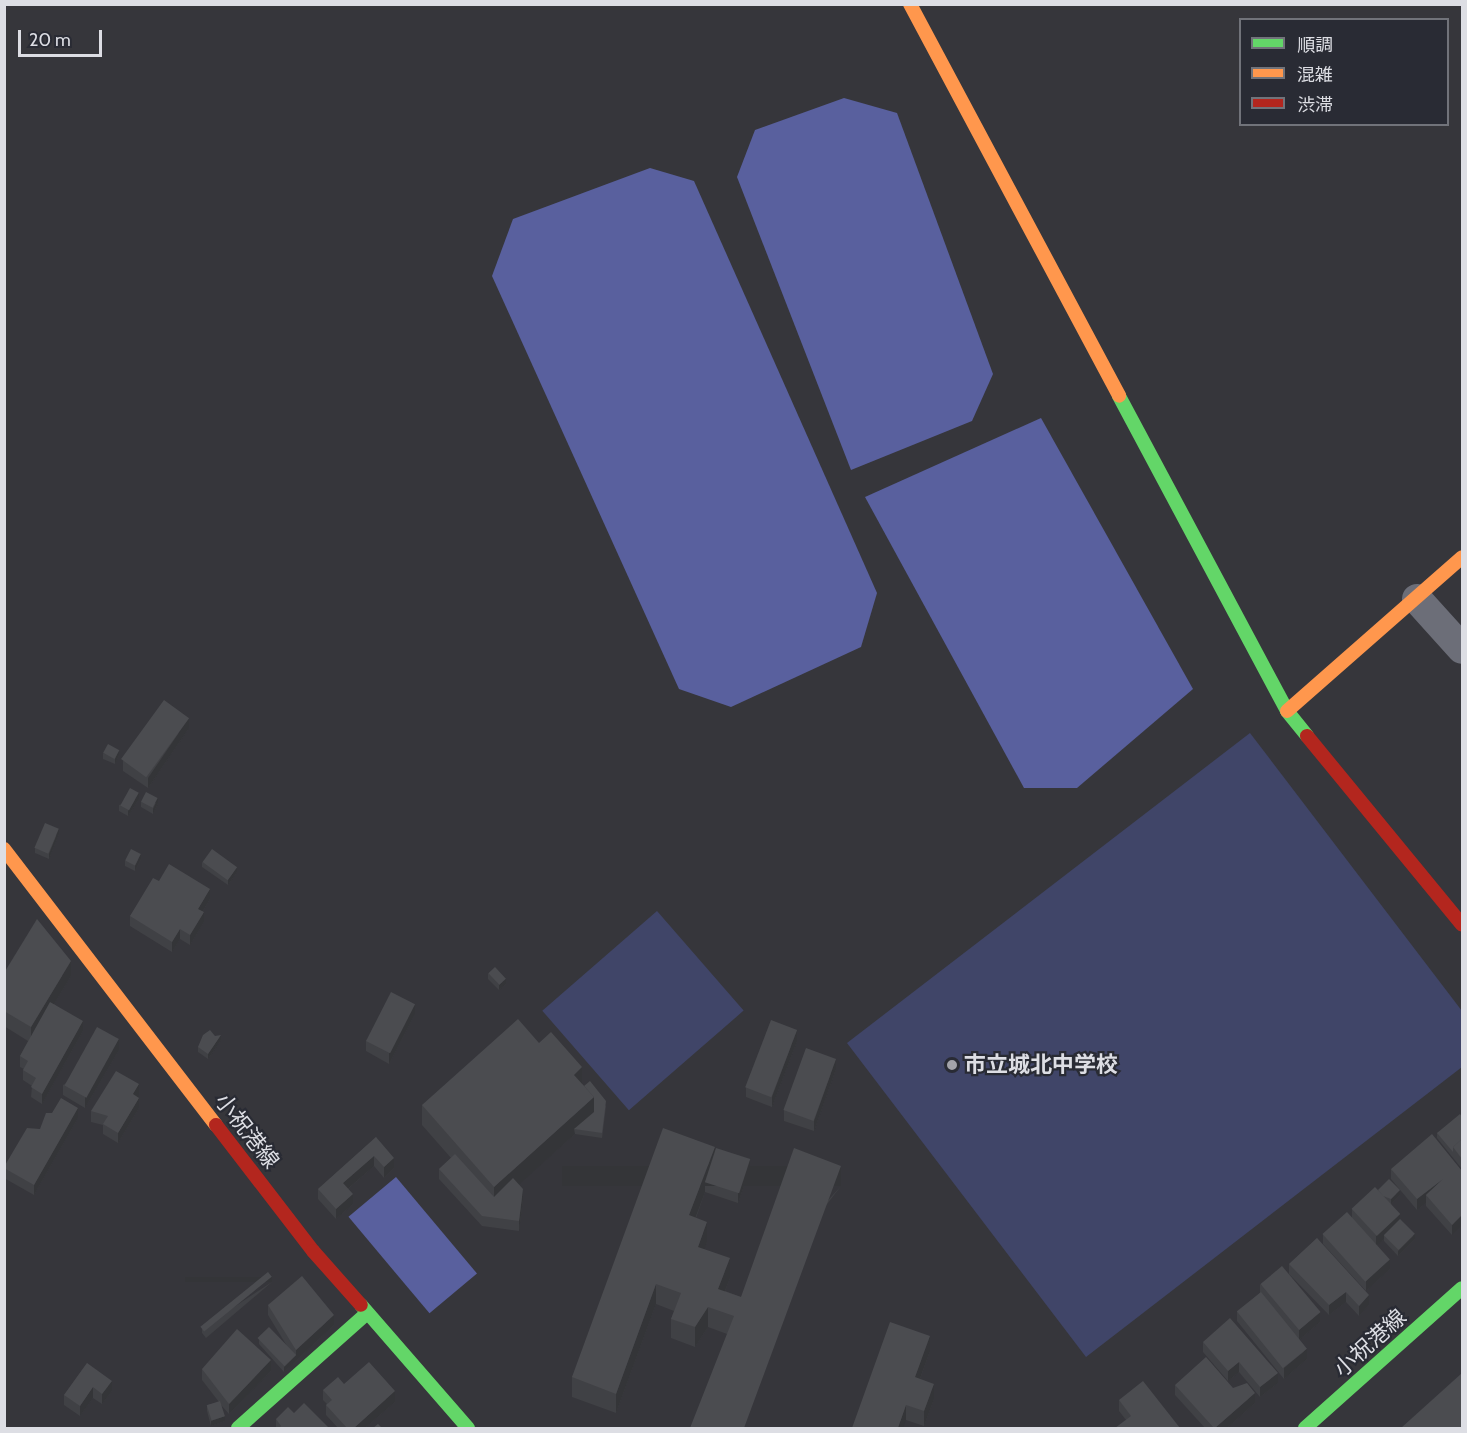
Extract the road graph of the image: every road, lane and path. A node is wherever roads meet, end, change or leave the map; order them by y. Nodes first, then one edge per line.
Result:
1 (910, 4) edge
2 (1462, 557) edge
3 (1417, 599) junction
4 (1462, 649) edge
5 (1287, 711) junction
6 (4, 849) edge
7 (1460, 917) edge
8 (1462, 1288) edge
9 (367, 1313) junction
10 (238, 1428) edge
11 (468, 1428) edge
12 (1305, 1428) edge

1 - 5 street
2 - 3 street
3 - 4 street
3 - 5 street
5 - 7 street
6 - 9 street, 小祝港線
8 - 12 street, 小祝港線
9 - 10 street
9 - 11 street, 小祝港線

